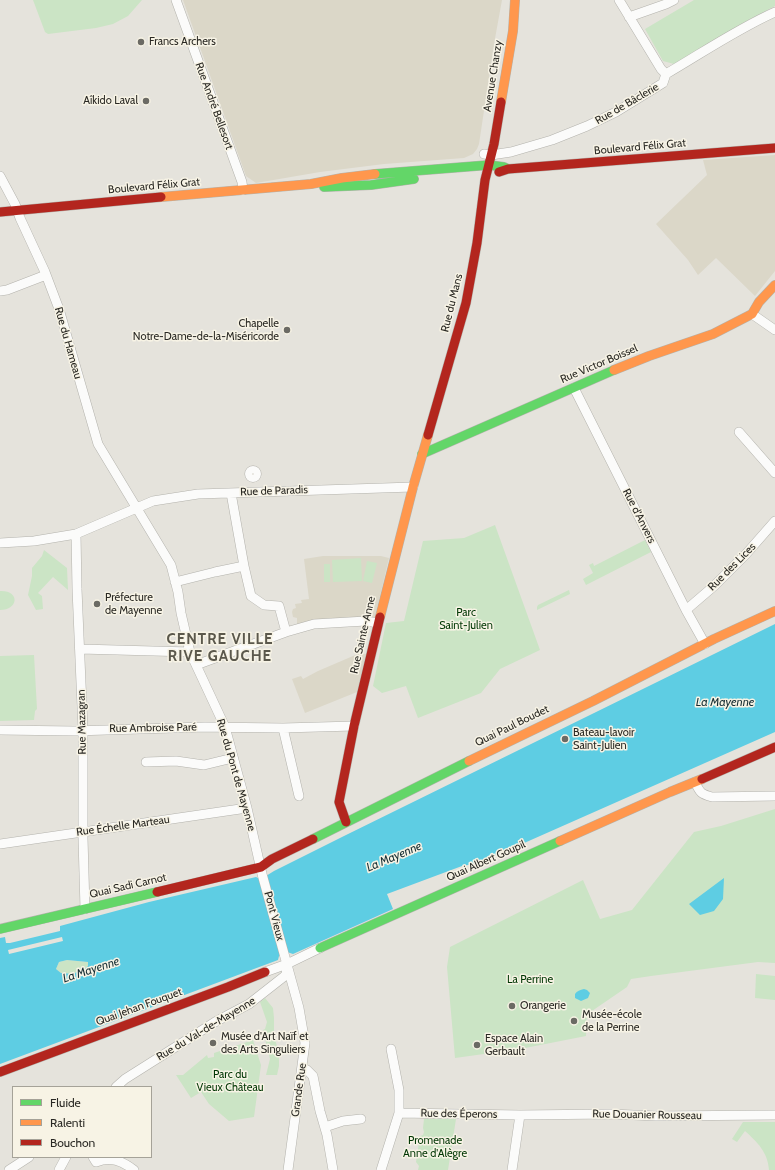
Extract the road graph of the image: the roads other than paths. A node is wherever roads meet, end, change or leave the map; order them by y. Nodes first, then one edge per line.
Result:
1 (176, 0) edge
2 (508, 0) edge
3 (515, 0) edge
4 (619, 0) edge
5 (674, 0) edge
6 (775, 12) edge
7 (629, 17) junction
8 (666, 74) junction
9 (775, 148) edge
10 (488, 155) junction
11 (485, 169) junction
12 (0, 176) edge
13 (244, 190) junction
14 (17, 211) junction
15 (0, 212) edge
16 (46, 275) junction
17 (775, 285) edge
18 (4, 290) edge
19 (752, 314) junction
20 (775, 330) edge
21 (574, 388) junction
22 (739, 432) dead end
23 (422, 454) junction
24 (775, 473) edge
25 (253, 477) dead end
26 (413, 487) junction
27 (254, 491) junction
28 (231, 493) junction
29 (137, 508) junction
30 (775, 521) edge
31 (76, 534) junction
32 (0, 543) edge
33 (244, 566) junction
34 (176, 582) junction
35 (686, 610) junction
36 (775, 611) edge
37 (378, 623) junction
38 (286, 632) junction
39 (705, 644) junction
40 (80, 649) junction
41 (190, 652) junction
42 (196, 665) junction
43 (354, 726) junction
44 (225, 727) junction
45 (283, 728) junction
46 (0, 730) edge
47 (83, 730) junction
48 (775, 747) edge
49 (233, 758) junction
50 (146, 762) dead end
51 (695, 782) junction
52 (299, 796) dead end
53 (775, 796) edge
54 (247, 808) junction
55 (346, 822) junction
56 (83, 832) junction
57 (0, 844) edge
58 (261, 867) junction
59 (85, 909) junction
60 (0, 929) edge
61 (287, 964) junction
62 (391, 1049) dead end
63 (302, 1068) junction
64 (0, 1072) edge
65 (117, 1086) edge
66 (399, 1113) junction
67 (520, 1115) junction
68 (775, 1115) edge
69 (361, 1118) dead end
70 (324, 1127) junction
71 (27, 1158) edge
72 (65, 1158) edge
73 (94, 1163) edge
74 (9, 1170) edge
75 (59, 1170) edge
76 (134, 1170) edge
77 (288, 1170) edge
78 (333, 1170) edge
79 (381, 1170) edge
80 (512, 1170) edge

1 - 13 street, Rue André Bellesort
2 - 10 street, Avenue Chanzy
3 - 10 street, Avenue Chanzy
4 - 7 street
5 - 7 street
6 - 8 street, Rue de Bâclerie
7 - 8 street
8 - 10 street, Rue de Bâclerie
9 - 11 street, Boulevard Félix Grat
10 - 11 street, Rue du Mans
11 - 13 street, Boulevard Félix Grat
11 - 23 street, Rue du Mans
12 - 14 street, Rue du Hameau
13 - 14 street, Boulevard Félix Grat
14 - 15 street, Boulevard Félix Grat
14 - 16 street, Rue du Hameau
16 - 18 street
16 - 29 street, Rue du Hameau
17 - 19 street, Rue Victor Boissel
19 - 20 street
19 - 21 street, Rue Victor Boissel
21 - 23 street, Rue Victor Boissel
21 - 35 street, Rue d'Anvers
22 - 24 street
23 - 26 street, Rue Sainte-Anne
25 - 27 street
26 - 27 street, Rue de Paradis
26 - 37 street, Rue Sainte-Anne
27 - 28 street, Rue de Paradis
28 - 29 street, Rue de Paradis
28 - 33 street
29 - 31 street, Rue de Paradis
29 - 34 street, Rue du Pont de Mayenne
30 - 35 street, Rue des Lices
31 - 32 street, Rue de Paradis
31 - 40 street, Rue Mazagran
33 - 34 street
33 - 38 street
34 - 41 street, Rue du Pont de Mayenne
35 - 39 street, Rue d'Anvers
36 - 39 street, Quai Paul Boudet
37 - 38 street
37 - 43 street, Rue Sainte-Anne
38 - 42 street
39 - 55 street, Quai Paul Boudet
40 - 41 street
40 - 47 street, Rue Mazagran
41 - 42 street, Rue du Pont de Mayenne
42 - 44 street, Rue du Pont de Mayenne
43 - 45 street, Rue Ambroise Paré
43 - 55 street, Rue Sainte-Anne
44 - 45 street, Rue Ambroise Paré
44 - 47 street, Rue Ambroise Paré
44 - 49 street, Rue du Pont de Mayenne
45 - 52 street
46 - 47 street, Rue Ambroise Paré
47 - 56 street, Rue Mazagran
48 - 51 street, Quai Albert Goupil
49 - 50 street
49 - 54 street, Rue du Pont de Mayenne
51 - 53 street
51 - 61 street, Quai Albert Goupil
54 - 56 street, Rue Échelle Marteau
54 - 58 street, Rue du Pont de Mayenne
55 - 58 street, Quai Paul Boudet
56 - 57 street, Rue Échelle Marteau
56 - 59 street, Rue Mazagran
58 - 59 street, Quai Sadi Carnot
58 - 61 street, Pont Vieux
59 - 60 street, Quai Sadi Carnot
61 - 63 street, Grande Rue
61 - 64 street, Quai Jehan Fouquet
61 - 65 street, Rue du Val-de-Mayenne
62 - 66 street
63 - 70 street
63 - 77 street, Grande Rue
66 - 67 street, Rue des Éperons
66 - 79 street
67 - 68 street, Rue Douanier Rousseau
67 - 80 street
69 - 70 street
70 - 78 street
71 - 74 street
72 - 75 street
73 - 76 street

